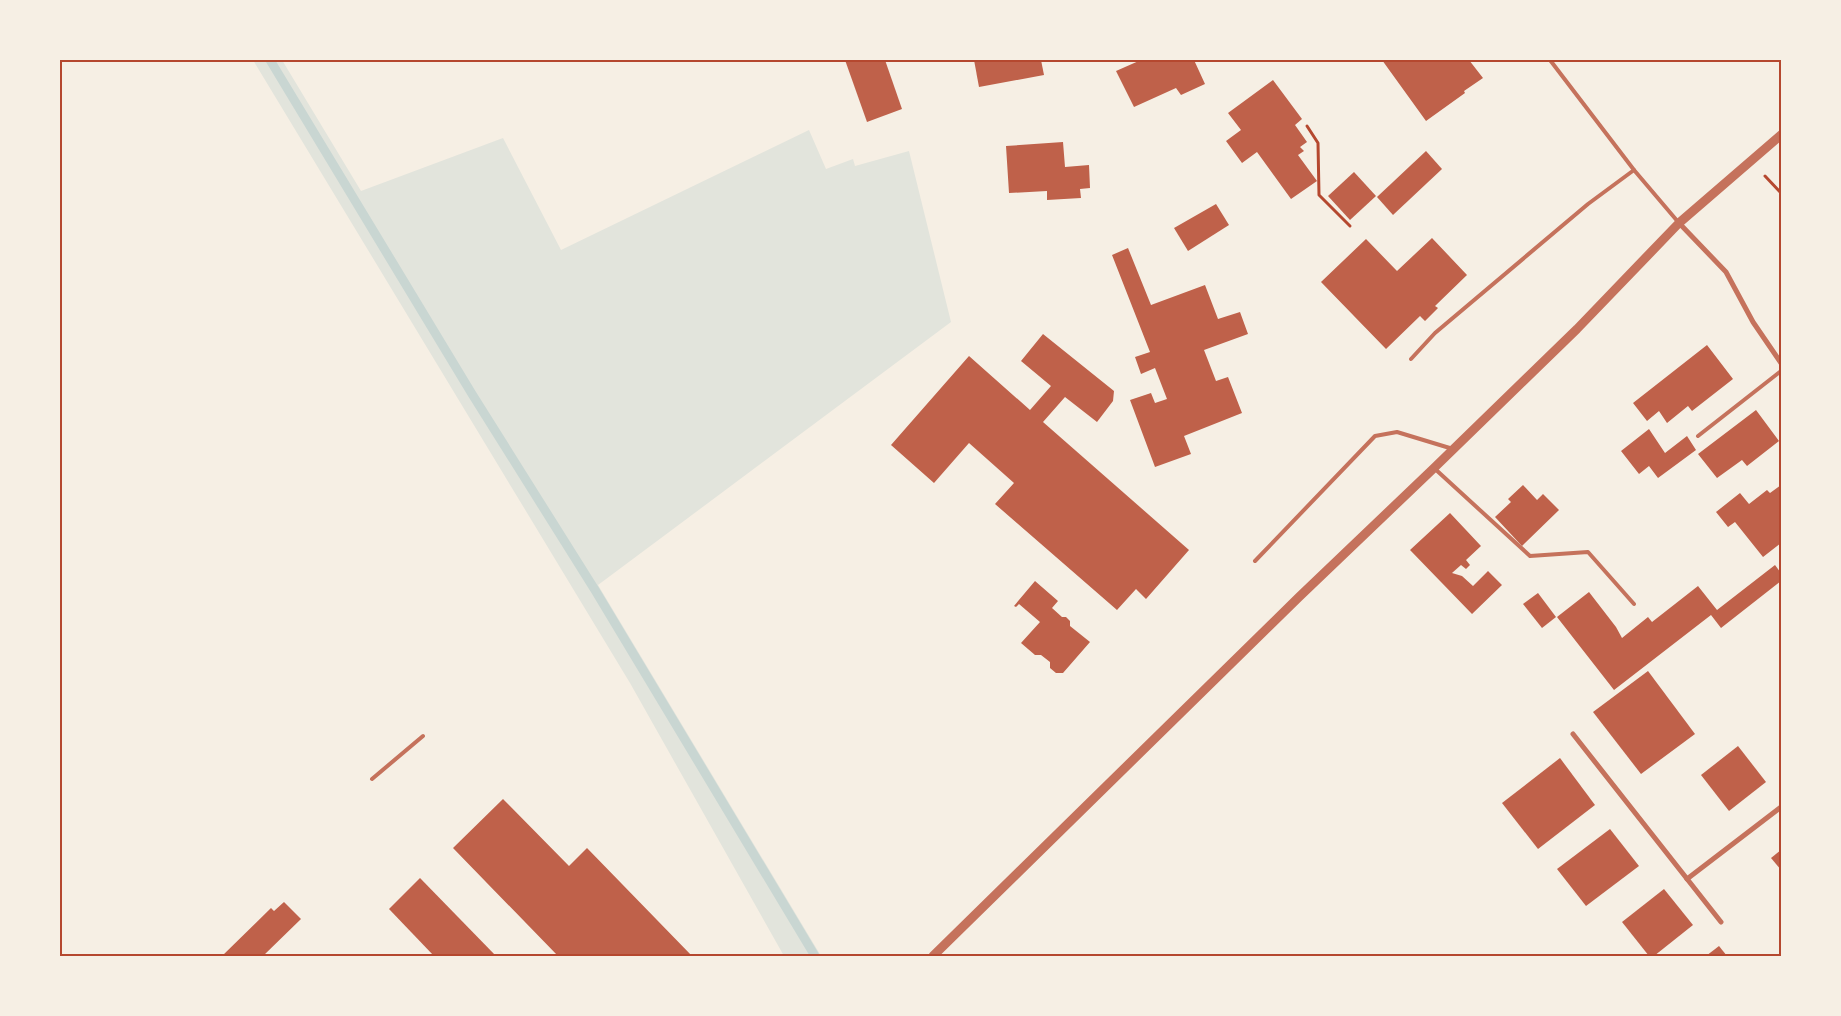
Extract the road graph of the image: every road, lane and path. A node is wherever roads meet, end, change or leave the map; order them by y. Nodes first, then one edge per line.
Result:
1 (1550, 60) edge
2 (1307, 126) dead end
3 (1781, 135) edge
4 (1634, 170) junction
5 (1679, 223) junction
6 (1350, 226) dead end
7 (1411, 358) dead end
8 (1781, 363) edge
9 (1781, 371) edge
10 (1698, 436) dead end
11 (1453, 450) junction
12 (1434, 468) junction
13 (1255, 561) dead end
14 (1634, 604) dead end
15 (1573, 734) dead end
16 (423, 736) dead end
17 (372, 779) dead end
18 (1781, 807) edge
19 (1688, 879) junction
20 (1721, 922) dead end
21 (934, 956) edge

1 - 4 lane
2 - 6 path
3 - 5 street
4 - 5 lane
4 - 7 lane
5 - 8 street
5 - 11 street
9 - 10 lane
11 - 12 street
11 - 13 lane
12 - 14 lane
12 - 21 street
15 - 19 street
16 - 17 lane
18 - 19 street
19 - 20 street

